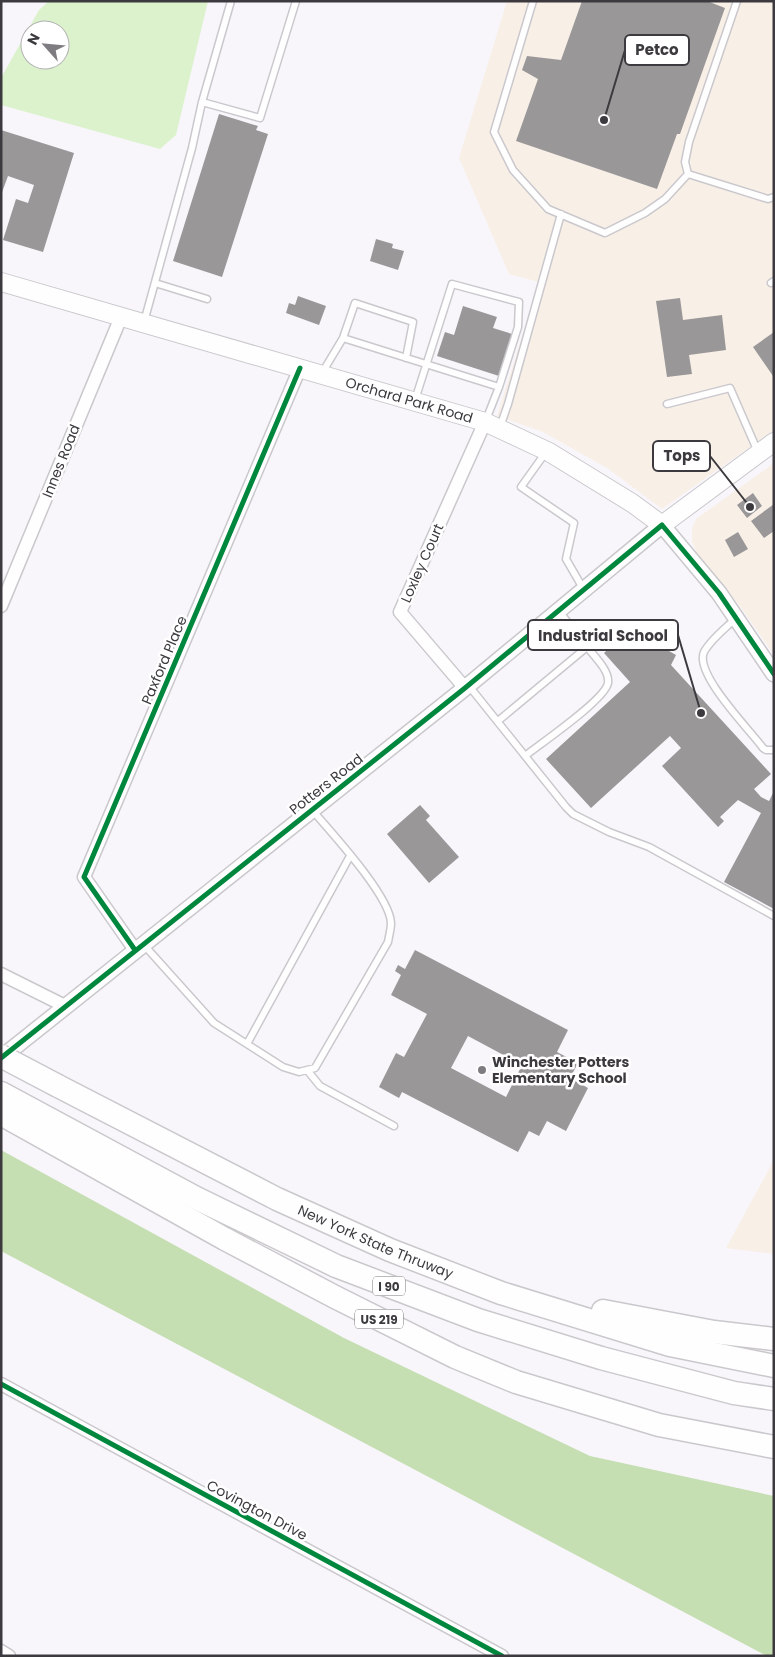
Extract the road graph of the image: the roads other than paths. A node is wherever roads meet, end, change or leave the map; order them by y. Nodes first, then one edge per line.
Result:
1 (230, 1) edge
2 (296, 1) edge
3 (533, 1) edge
4 (737, 1) edge
5 (202, 102) junction
6 (688, 174) junction
7 (774, 197) edge
8 (561, 214) junction
9 (1, 282) edge
10 (155, 283) junction
11 (207, 299) dead end
12 (121, 316) junction
13 (144, 323) junction
14 (343, 338) junction
15 (406, 358) junction
16 (426, 364) junction
17 (300, 368) junction
18 (321, 374) junction
19 (499, 387) junction
20 (415, 401) junction
21 (667, 404) dead end
22 (492, 425) junction
23 (774, 442) edge
24 (547, 451) junction
25 (758, 453) junction
26 (662, 525) junction
27 (584, 590) junction
28 (1, 606) edge
29 (559, 611) junction
30 (737, 617) junction
31 (587, 647) junction
32 (774, 674) edge
33 (467, 686) junction
34 (498, 721) junction
35 (774, 750) edge
36 (524, 756) junction
37 (312, 810) junction
38 (350, 856) junction
39 (774, 916) edge
40 (139, 947) junction
41 (1, 974) edge
42 (66, 1006) junction
43 (247, 1044) junction
44 (1, 1057) edge
45 (307, 1070) junction
46 (1, 1092) edge
47 (15, 1114) edge
48 (394, 1126) dead end
49 (501, 1293) junction
50 (774, 1339) edge
51 (774, 1366) edge
52 (1, 1384) edge
53 (774, 1400) edge
54 (774, 1447) edge
55 (1, 1651) edge
56 (9, 1656) edge
57 (502, 1656) edge

1 - 5 lane
2 - 5 lane
3 - 8 lane
4 - 6 lane
5 - 10 lane
6 - 7 lane
6 - 8 lane
8 - 22 lane
9 - 12 main road, Orchard Park Road
10 - 11 lane
10 - 13 lane
12 - 13 main road, Orchard Park Road
12 - 28 street, Innes Road
13 - 17 main road, Orchard Park Road
14 - 15 lane
14 - 15 lane
14 - 18 lane
15 - 16 lane
16 - 19 lane
16 - 19 lane
16 - 20 lane
17 - 18 main road, Orchard Park Road
17 - 40 street, Paxford Place
18 - 20 main road, Orchard Park Road
19 - 22 lane
20 - 22 main road, Orchard Park Road
21 - 25 lane
22 - 24 main road, Orchard Park Road
22 - 33 street, Loxley Court
23 - 25 main road
24 - 26 main road, Orchard Park Road
24 - 27 lane
25 - 26 main road
26 - 27 street, Potters Road
26 - 30 street
27 - 29 street, Potters Road
29 - 31 lane
29 - 33 street, Potters Road
30 - 32 street
30 - 35 lane
31 - 34 lane
31 - 36 lane
33 - 34 lane
33 - 37 street, Potters Road
34 - 36 lane
36 - 39 lane
37 - 38 lane
37 - 40 street, Potters Road
38 - 43 lane
38 - 45 lane
40 - 42 street, Potters Road
40 - 43 lane
41 - 42 street
42 - 44 street, Potters Road
43 - 45 lane
44 - 49 highway, New York State Thruway / I 90, bridge
45 - 48 lane
46 - 47 highway, I 90
47 - 53 highway, I 90
47 - 54 highway, US 219
49 - 50 highway
49 - 51 highway, New York State Thruway / I 90
52 - 57 street, Covington Drive
55 - 56 street

